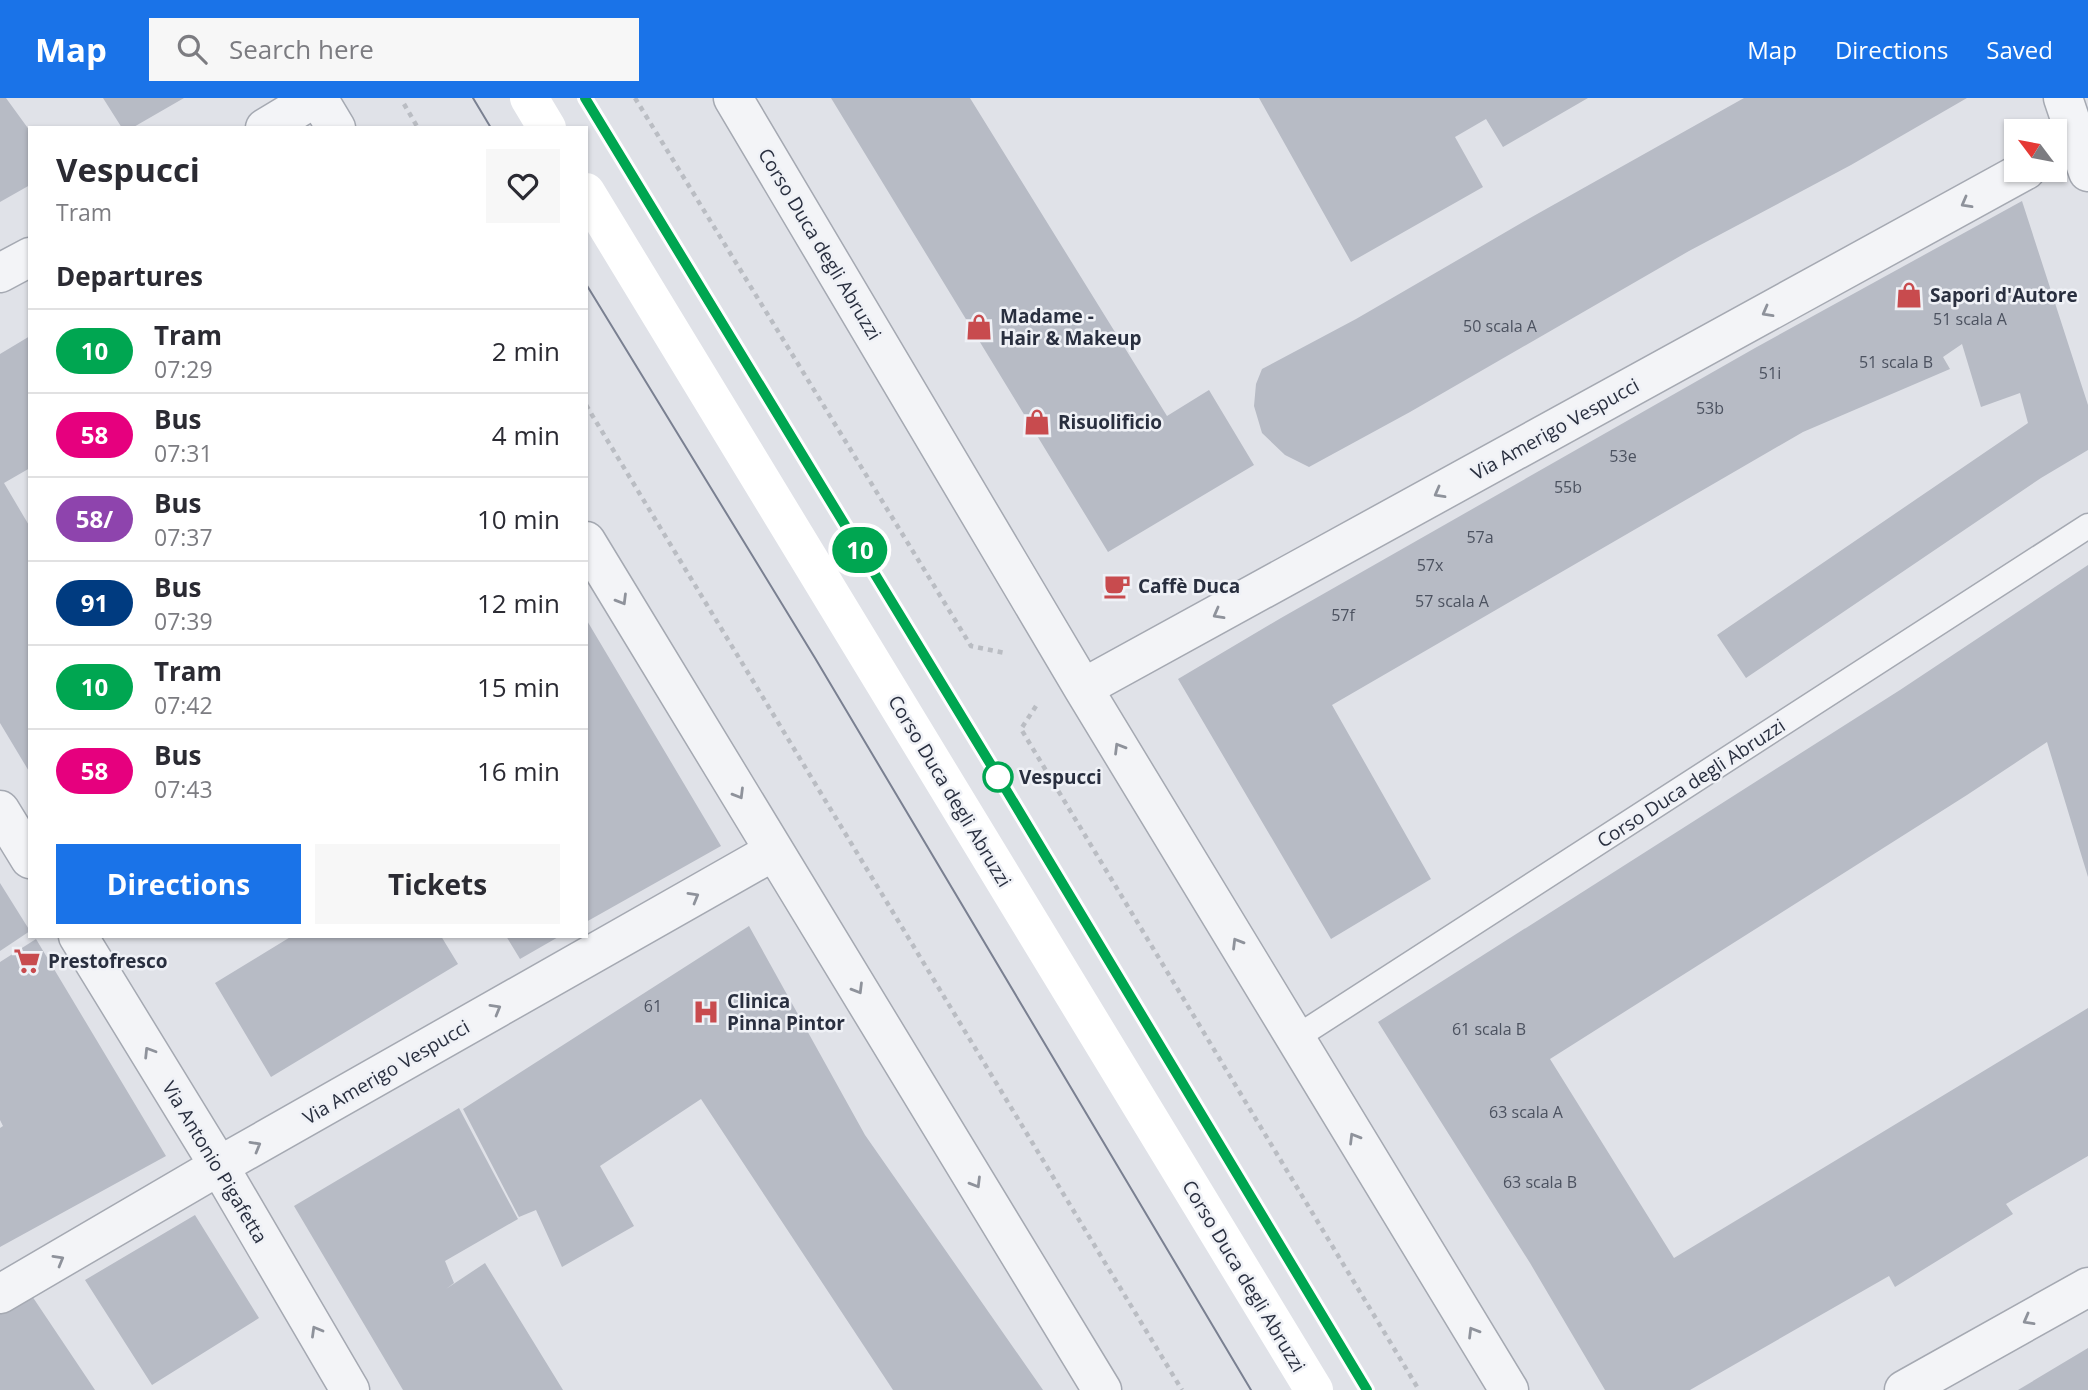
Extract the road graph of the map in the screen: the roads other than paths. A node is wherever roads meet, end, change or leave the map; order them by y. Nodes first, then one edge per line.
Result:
1 (317, 98) edge
2 (529, 98) edge
3 (733, 98) edge
4 (2063, 98) edge
5 (268, 126) edge
6 (335, 126) edge
7 (546, 126) edge
8 (2077, 151) edge
9 (2004, 182) edge
10 (588, 195) edge
11 (28, 258) edge
12 (0, 273) edge
13 (2088, 526) edge
14 (588, 544) edge
15 (1083, 688) junction
16 (0, 810) edge
17 (774, 851) junction
18 (28, 856) edge
19 (79, 938) edge
20 (1294, 1039) junction
21 (219, 1166) junction
22 (2088, 1287) edge
23 (0, 1294) edge
24 (350, 1390) edge
25 (1101, 1390) edge
26 (1314, 1390) edge
27 (1508, 1390) edge
28 (1904, 1390) edge

1 - 5 street
1 - 6 street
2 - 7 main road
3 - 15 street, Corso Duca degli Abruzzi
4 - 8 street
9 -> 15 street, Via Amerigo Vespucci
10 - 26 main road, Corso Duca degli Abruzzi
11 - 12 street
13 - 20 lane, Corso Duca degli Abruzzi
14 -> 17 street
20 -> 15 street, Corso Duca degli Abruzzi
16 - 18 street
21 -> 17 street, Via Amerigo Vespucci
17 -> 25 street
21 -> 19 street, Via Antonio Pigafetta
27 -> 20 street, Corso Duca degli Abruzzi
23 -> 21 street, Via Amerigo Vespucci
24 -> 21 street, Via Antonio Pigafetta
22 -> 28 street

